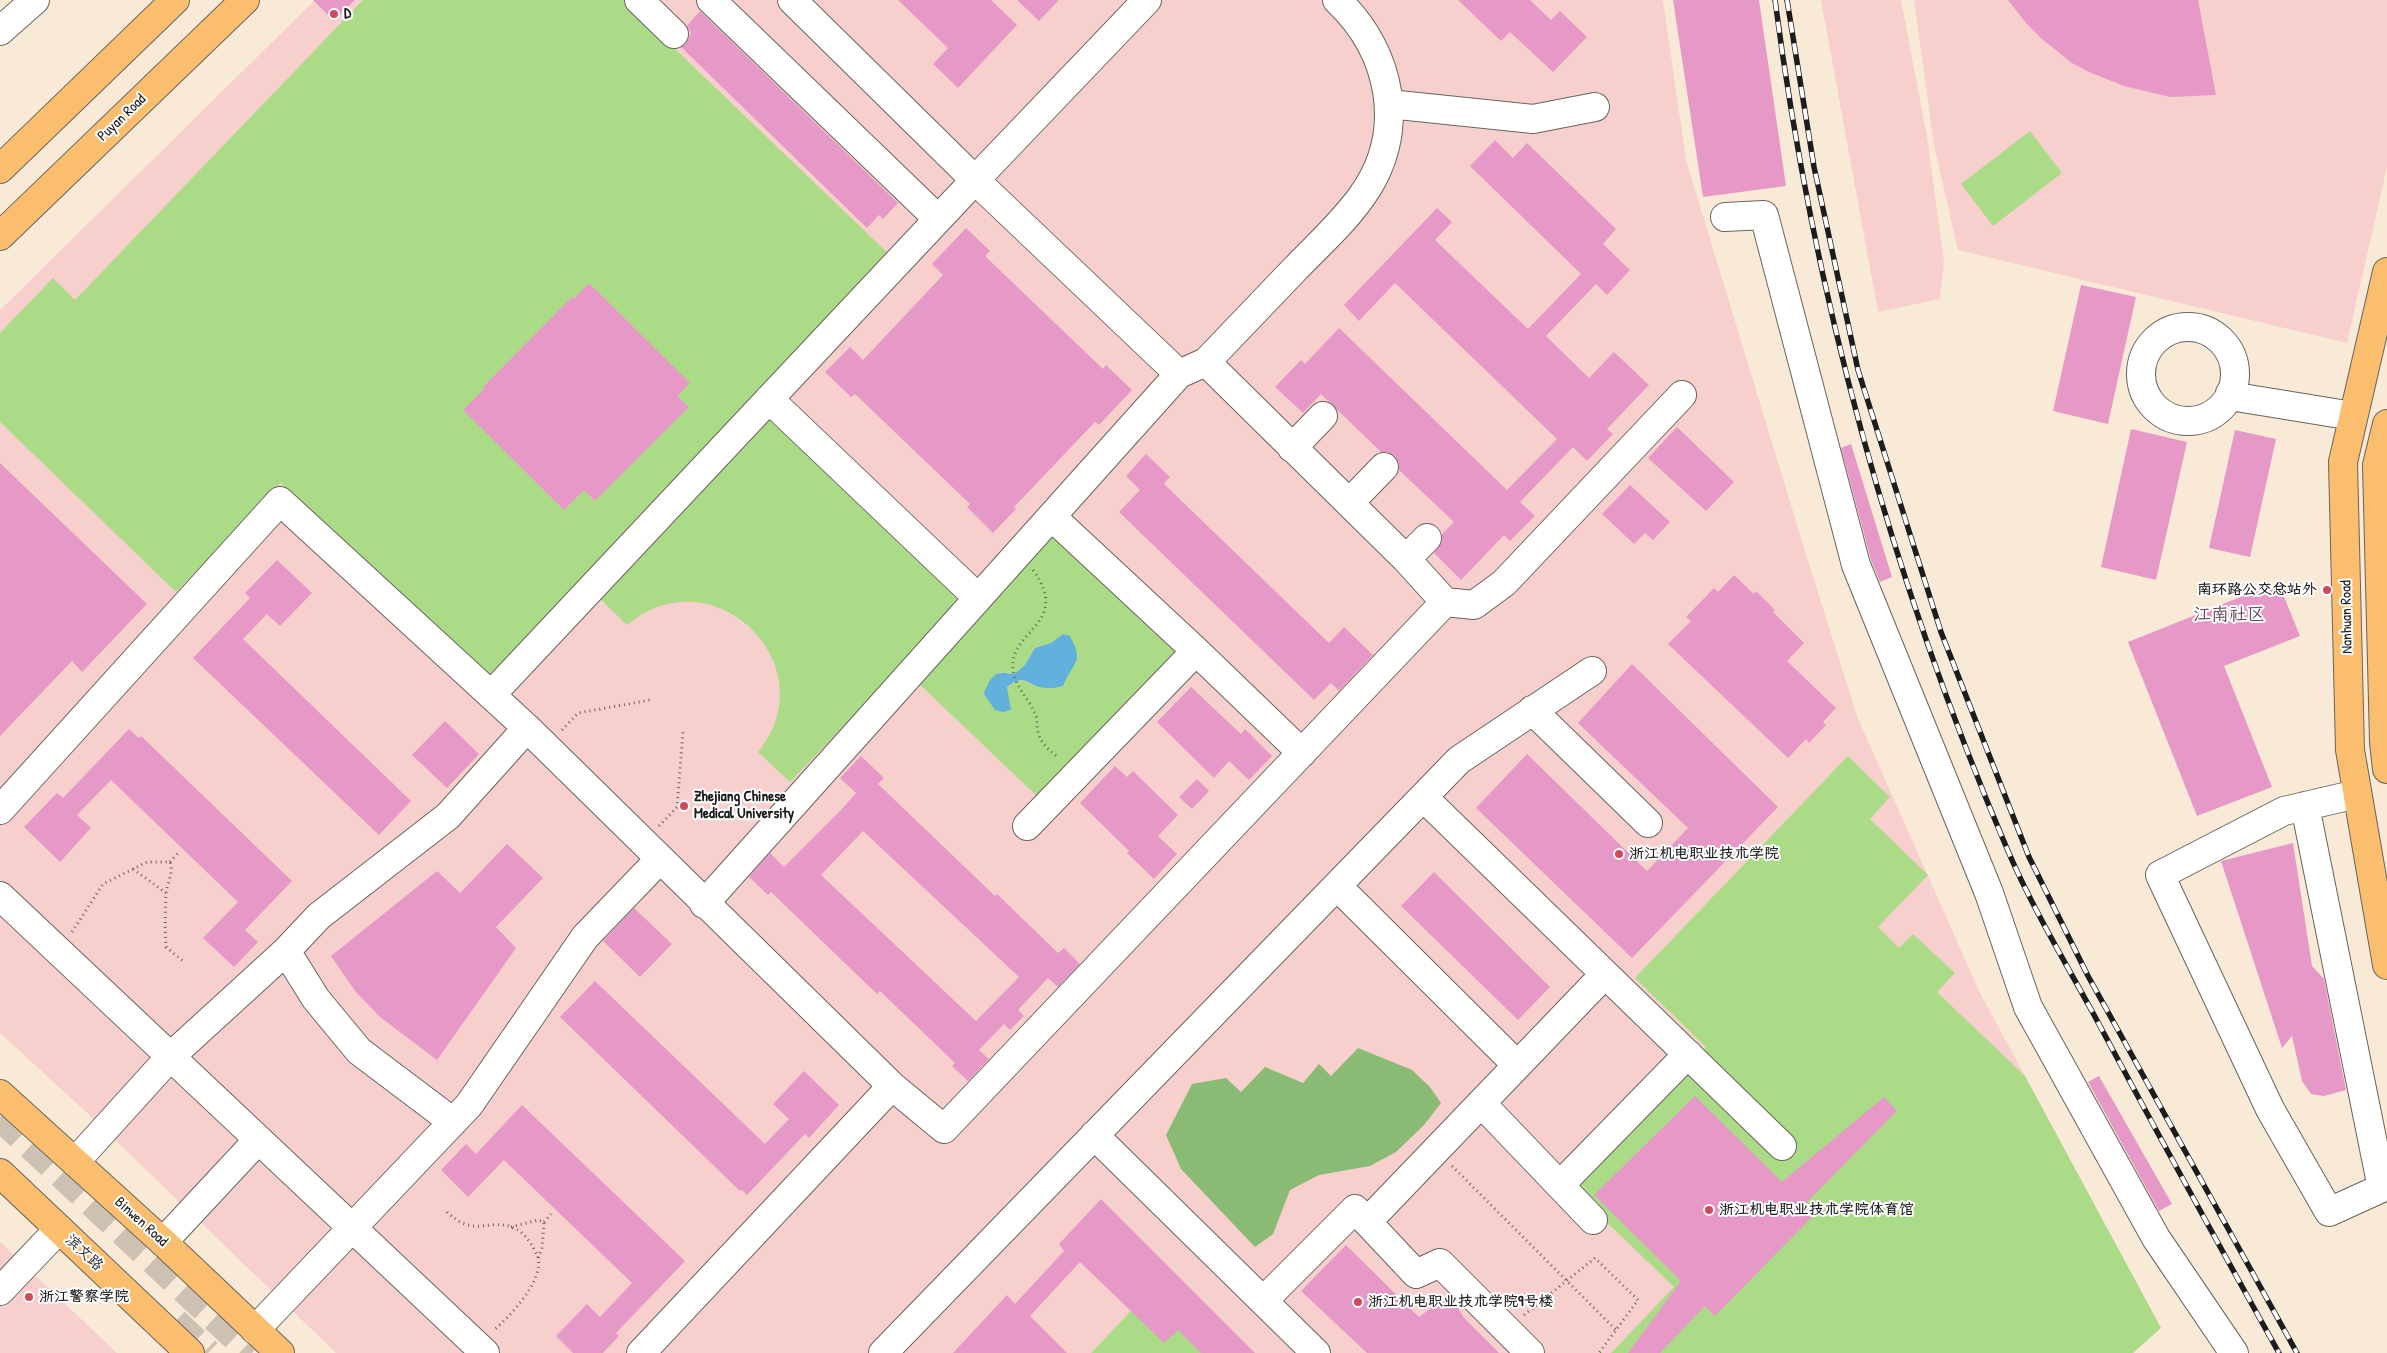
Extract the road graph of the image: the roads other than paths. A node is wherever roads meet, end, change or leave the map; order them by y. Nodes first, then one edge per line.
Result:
1 (35, 0) edge
2 (176, 0) edge
3 (245, 0) edge
4 (639, 0) edge
5 (711, 0) edge
6 (792, 0) edge
7 (1147, 0) edge
8 (1338, 0) edge
9 (0, 31) edge
10 (674, 34) dead end
11 (1389, 104) junction
12 (1595, 107) dead end
13 (0, 169) edge
14 (975, 180) junction
15 (1725, 217) dead end
16 (938, 219) junction
17 (0, 236) edge
18 (2387, 272) edge
19 (1206, 362) junction
20 (1179, 374) junction
21 (2230, 393) dead end
22 (1682, 395) dead end
23 (770, 399) junction
24 (1323, 416) dead end
25 (2353, 416) junction
26 (2387, 424) edge
27 (1292, 448) junction
28 (1384, 467) dead end
29 (1349, 503) junction
30 (1052, 517) junction
31 (1427, 538) dead end
32 (1406, 559) junction
33 (978, 598) junction
34 (1445, 602) junction
35 (1196, 651) junction
36 (1592, 671) dead end
37 (491, 695) junction
38 (1323, 710) dead end
39 (1532, 710) junction
40 (537, 737) junction
41 (1297, 748) junction
42 (2387, 769) edge
43 (2357, 794) junction
44 (1423, 797) junction
45 (2305, 806) junction
46 (0, 810) edge
47 (1648, 823) dead end
48 (1027, 826) dead end
49 (652, 851) junction
50 (1337, 886) junction
51 (0, 896) edge
52 (704, 904) junction
53 (286, 952) junction
54 (2387, 965) edge
55 (1605, 974) junction
56 (1688, 1054) junction
57 (170, 1057) junction
58 (1517, 1065) junction
59 (892, 1086) junction
60 (0, 1094) edge
61 (2376, 1100) edge
62 (1481, 1103) junction
63 (453, 1122) junction
64 (1094, 1135) junction
65 (258, 1140) junction
66 (1782, 1146) dead end
67 (75, 1162) junction
68 (0, 1173) edge
69 (1560, 1185) junction
70 (1593, 1220) dead end
71 (1367, 1222) junction
72 (350, 1228) junction
73 (59, 1229) junction
74 (164, 1242) junction
75 (0, 1292) edge
76 (1263, 1301) junction
77 (255, 1330) junction
78 (481, 1349) edge
79 (190, 1353) edge
80 (280, 1353) edge
81 (642, 1353) edge
82 (883, 1353) edge
83 (1316, 1353) edge
84 (1530, 1353) edge
85 (2234, 1353) edge

1 - 9 street
2 - 13 main road
3 - 17 main road, Puyan Road
4 - 10 street
5 - 16 street
6 - 14 street
7 - 14 street
8 - 11 street
11 - 12 street
11 - 19 street
14 - 16 street
14 - 20 street
15 - 85 street
16 - 23 street
18 - 25 main road, Nanhuan Road
19 - 20 street
19 - 27 street
20 - 30 street
21 - 25 street
22 - 34 street
23 - 33 street
23 - 37 street
24 - 27 street
25 - 43 main road, Nanhuan Road
26 - 42 main road
27 - 29 street
28 - 29 street
29 - 32 street
30 - 33 street
30 - 35 street
31 - 32 street
32 - 34 street
33 - 52 street
34 - 41 street
35 - 41 street
35 - 48 street
36 - 39 street
37 - 40 street
37 - 46 street
38 - 41 street
39 - 44 street
39 - 47 street
40 - 49 street
40 - 53 street
41 - 59 street
43 - 45 street
43 - 54 main road, Nanhuan Road
44 - 50 street
44 - 55 street
45 - 61 street
45 - 61 street
49 - 52 street
49 - 63 street
50 - 58 street
50 - 64 street
51 - 57 street
52 - 59 street
53 - 57 street
53 - 63 street
55 - 56 street
55 - 58 street
56 - 66 street
56 - 69 street
57 - 65 street
57 - 67 street
58 - 62 street
59 - 81 street
60 - 67 main road, Binwen Road
62 - 69 street
62 - 71 street
63 - 72 street
64 - 76 street
64 - 82 street
65 - 72 street
65 - 74 street
67 - 74 main road, Binwen Road
68 - 73 main road, 滨文路
69 - 70 street
71 - 76 street
71 - 84 street
72 - 77 street
72 - 78 street
73 - 75 street
73 - 79 main road, 滨文路
74 - 77 main road, Binwen Road
76 - 83 street
77 - 80 main road, Binwen Road

